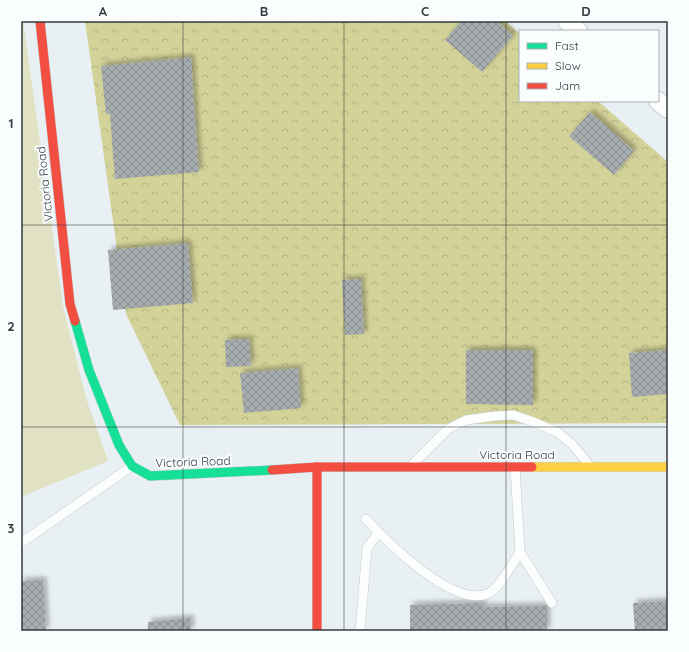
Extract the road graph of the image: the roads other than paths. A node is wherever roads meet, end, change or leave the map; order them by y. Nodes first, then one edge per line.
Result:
1 (40, 21) edge
2 (566, 21) edge
3 (577, 30) edge
4 (659, 102) edge
5 (668, 110) edge
6 (132, 466) junction
7 (668, 466) edge
8 (317, 467) junction
9 (410, 467) junction
10 (515, 467) junction
11 (591, 467) junction
12 (366, 519) dead end
13 (378, 533) junction
14 (21, 543) edge
15 (520, 552) junction
16 (552, 603) dead end
17 (317, 631) edge
18 (360, 631) edge

1 - 6 street, Victoria Road
2 - 3 street
4 - 5 street
6 - 8 street, Victoria Road
6 - 14 lane
7 - 11 street, Victoria Road
8 - 9 street, Victoria Road
8 - 17 street
9 - 10 street, Victoria Road
9 - 11 lane
10 - 11 street, Victoria Road
10 - 15 lane
12 - 13 lane
13 - 15 lane
13 - 18 lane
15 - 16 lane

